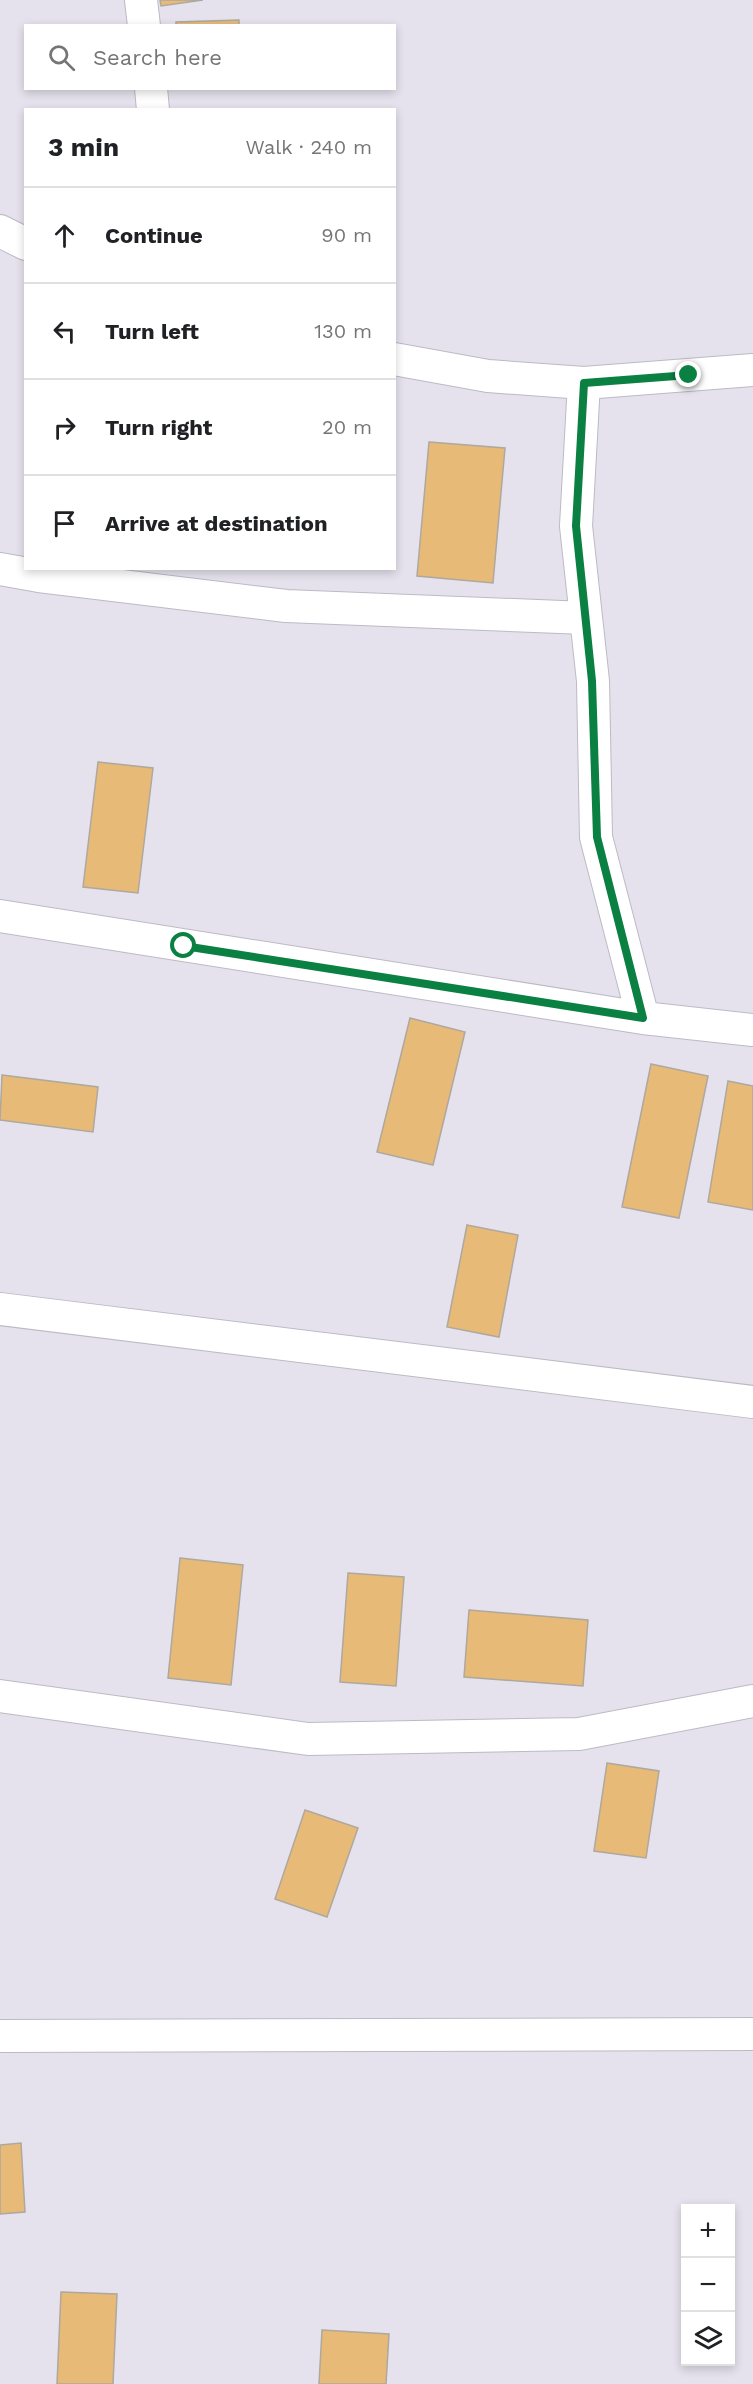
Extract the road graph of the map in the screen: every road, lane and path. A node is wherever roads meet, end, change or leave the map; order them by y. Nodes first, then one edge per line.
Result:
1 (141, 0) edge
2 (144, 24) edge
3 (151, 90) edge
4 (153, 108) edge
5 (0, 231) edge
6 (24, 243) edge
7 (396, 359) edge
8 (753, 370) edge
9 (584, 383) junction
10 (0, 569) edge
11 (586, 618) junction
12 (0, 916) edge
13 (643, 1018) junction
14 (753, 1030) edge
15 (0, 1309) edge
16 (753, 1402) edge
17 (0, 1696) edge
18 (753, 1701) edge
19 (753, 2034) edge
20 (0, 2036) edge

1 - 2 street
3 - 4 street
5 - 6 street
7 - 9 street
8 - 9 street
9 - 11 street
10 - 11 street
11 - 13 street
12 - 13 street
13 - 14 street
15 - 16 street
17 - 18 street
19 - 20 street

